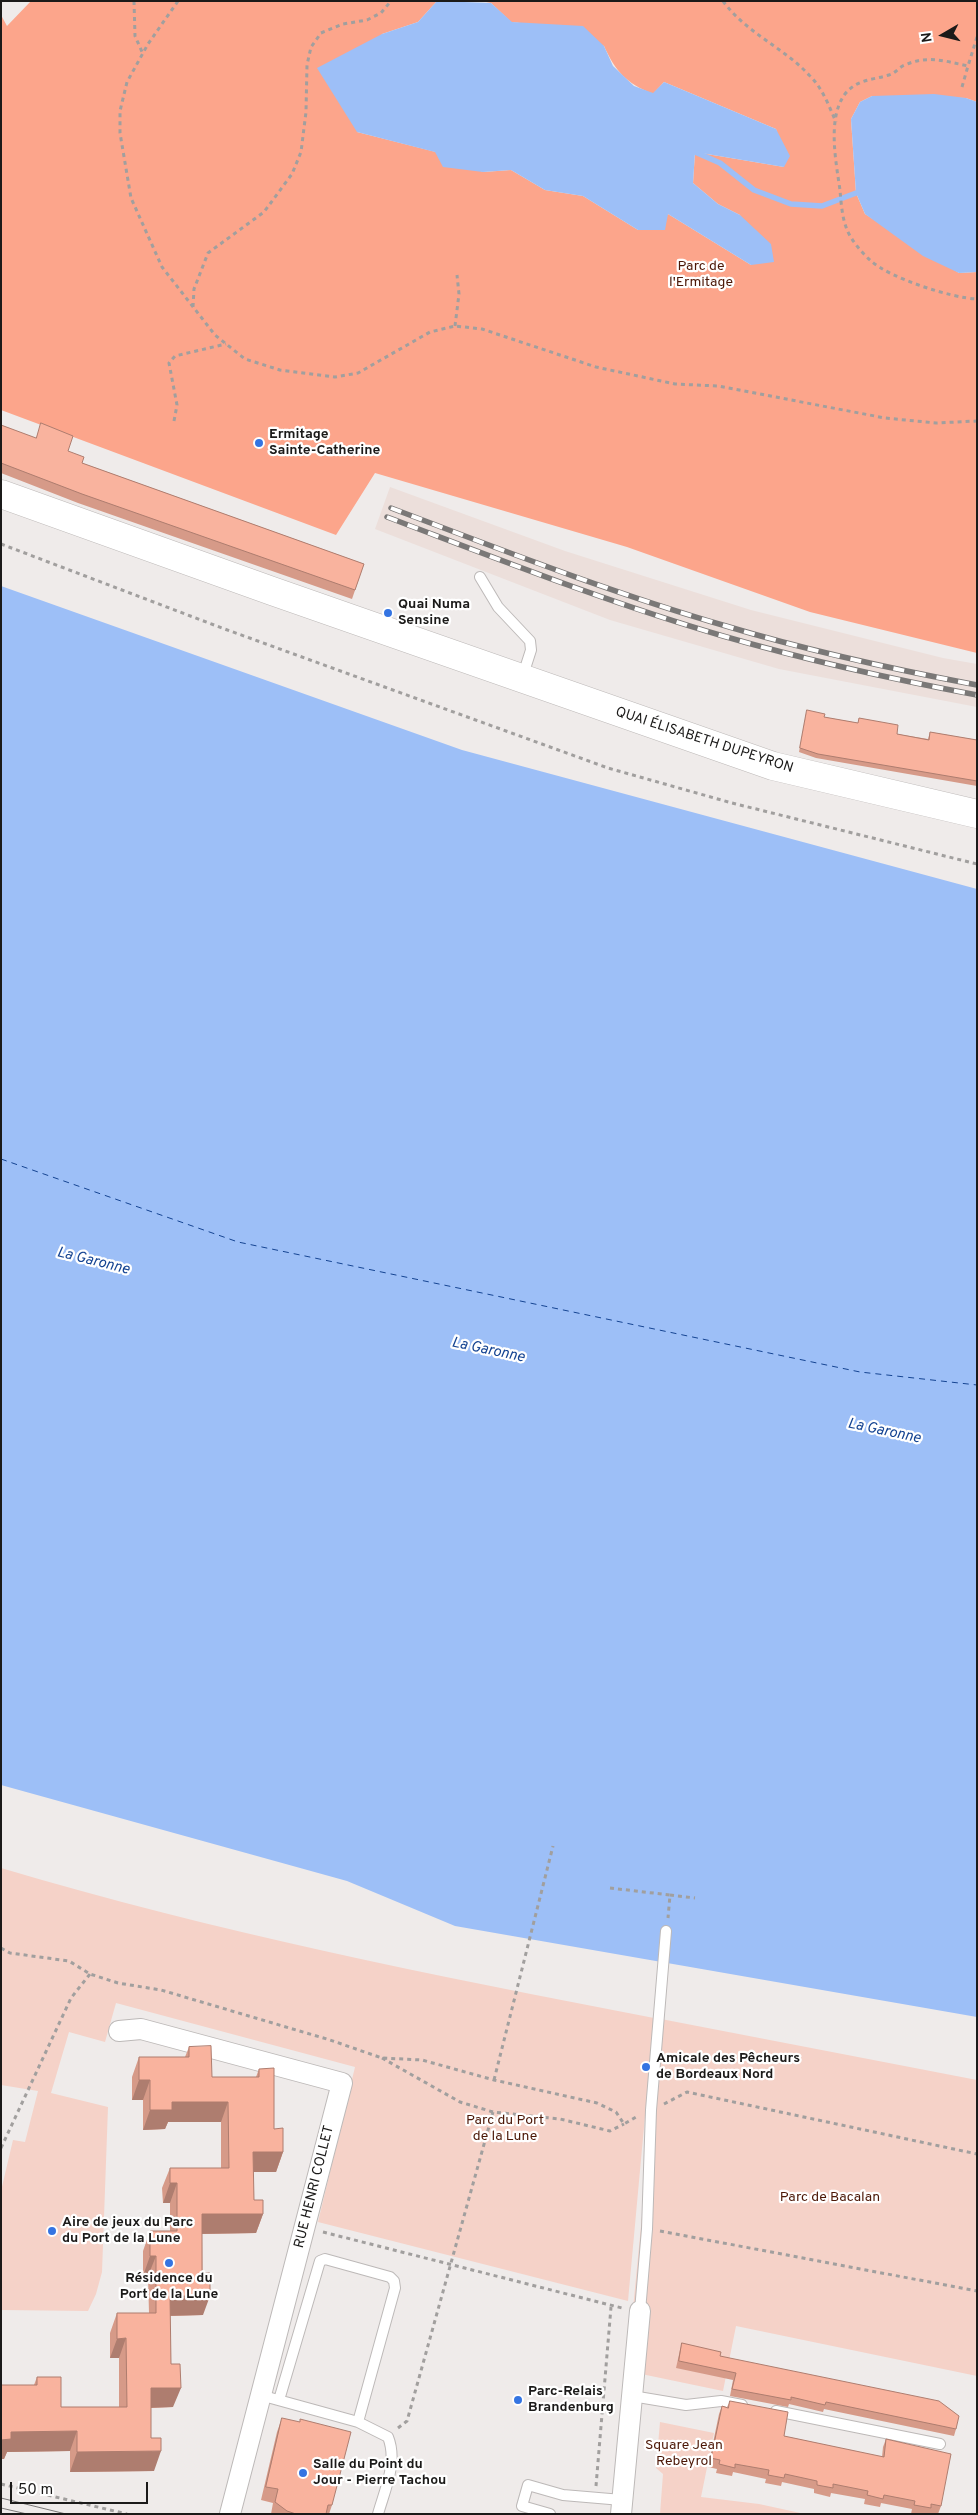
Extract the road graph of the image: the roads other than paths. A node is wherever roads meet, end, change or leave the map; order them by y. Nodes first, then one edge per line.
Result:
1 (1, 494) edge
2 (480, 577) dead end
3 (522, 679) junction
4 (977, 814) edge
5 (666, 1931) road end
6 (119, 2031) dead end
7 (640, 2311) joint
8 (632, 2396) junction
9 (270, 2397) junction
10 (750, 2406) edge
11 (769, 2410) edge
12 (358, 2422) junction
13 (940, 2444) dead end
14 (622, 2507) edge
15 (230, 2514) edge
16 (378, 2514) edge
17 (550, 2514) edge

1 - 3 main road
2 - 3 lane
3 - 4 main road, QUAI ÉLISABETH DUPEYRON
5 - 7 lane
6 - 9 street, RUE HENRI COLLET
7 - 8 street
8 - 10 lane
8 - 14 street
9 - 12 lane
9 - 12 lane
9 - 15 street, RUE HENRI COLLET
11 - 13 lane
12 - 16 lane
14 - 17 lane

